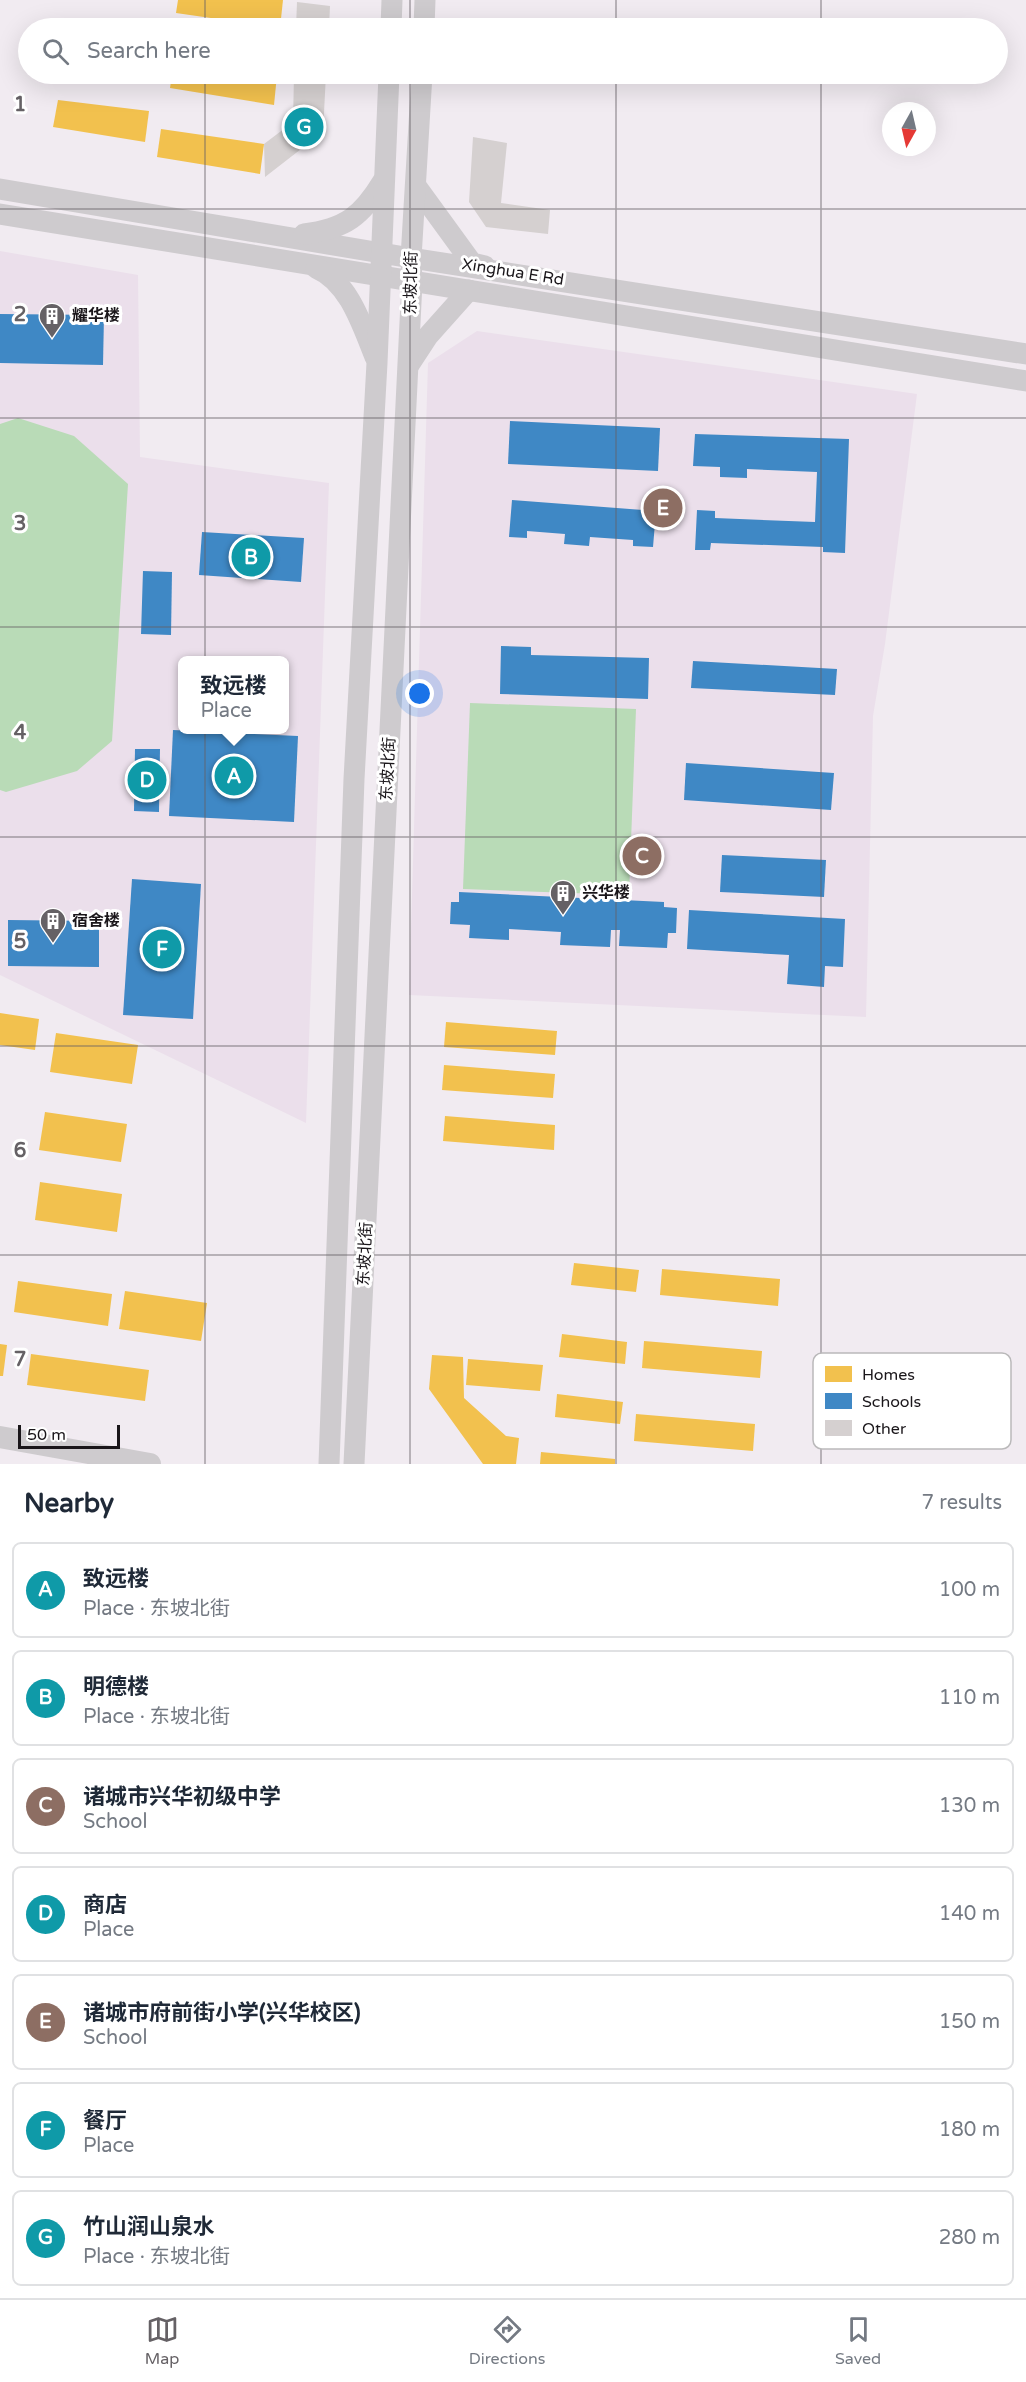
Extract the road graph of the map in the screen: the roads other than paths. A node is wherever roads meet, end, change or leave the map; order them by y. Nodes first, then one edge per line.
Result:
1 (392, 0) edge
2 (425, 0) edge
3 (391, 18) edge
4 (424, 18) edge
5 (388, 84) edge
6 (421, 84) edge
7 (384, 180) junction
8 (416, 186) junction
9 (0, 189) edge
10 (0, 214) edge
11 (284, 236) junction
12 (381, 253) junction
13 (411, 258) junction
14 (305, 263) junction
15 (494, 269) junction
16 (381, 276) junction
17 (412, 282) junction
18 (469, 290) junction
19 (1026, 354) edge
20 (377, 363) junction
21 (408, 368) junction
22 (1026, 381) edge
23 (0, 1437) edge
24 (150, 1464) edge
25 (329, 1464) edge
26 (354, 1464) edge

1 - 3 main road
2 - 4 main road
5 - 7 main road, 东坡北街
6 - 8 main road, 东坡北街
7 - 11 main road
7 - 12 main road, 东坡北街
8 - 13 main road, 东坡北街
8 - 15 main road
9 - 11 main road, Xinghua E Rd
10 - 14 main road
11 - 12 main road, Xinghua E Rd
12 - 13 main road, Xinghua E Rd
12 - 16 main road, 东坡北街
13 - 15 main road, Xinghua E Rd
13 - 17 main road, 东坡北街
14 - 16 main road
14 - 20 main road
15 - 19 main road, Xinghua E Rd
16 - 17 main road
16 - 20 main road, 东坡北街
17 - 18 main road
17 - 21 main road, 东坡北街
18 - 21 main road
18 - 22 main road
20 - 25 main road, 东坡北街
21 - 26 main road, 东坡北街
23 - 24 main road

